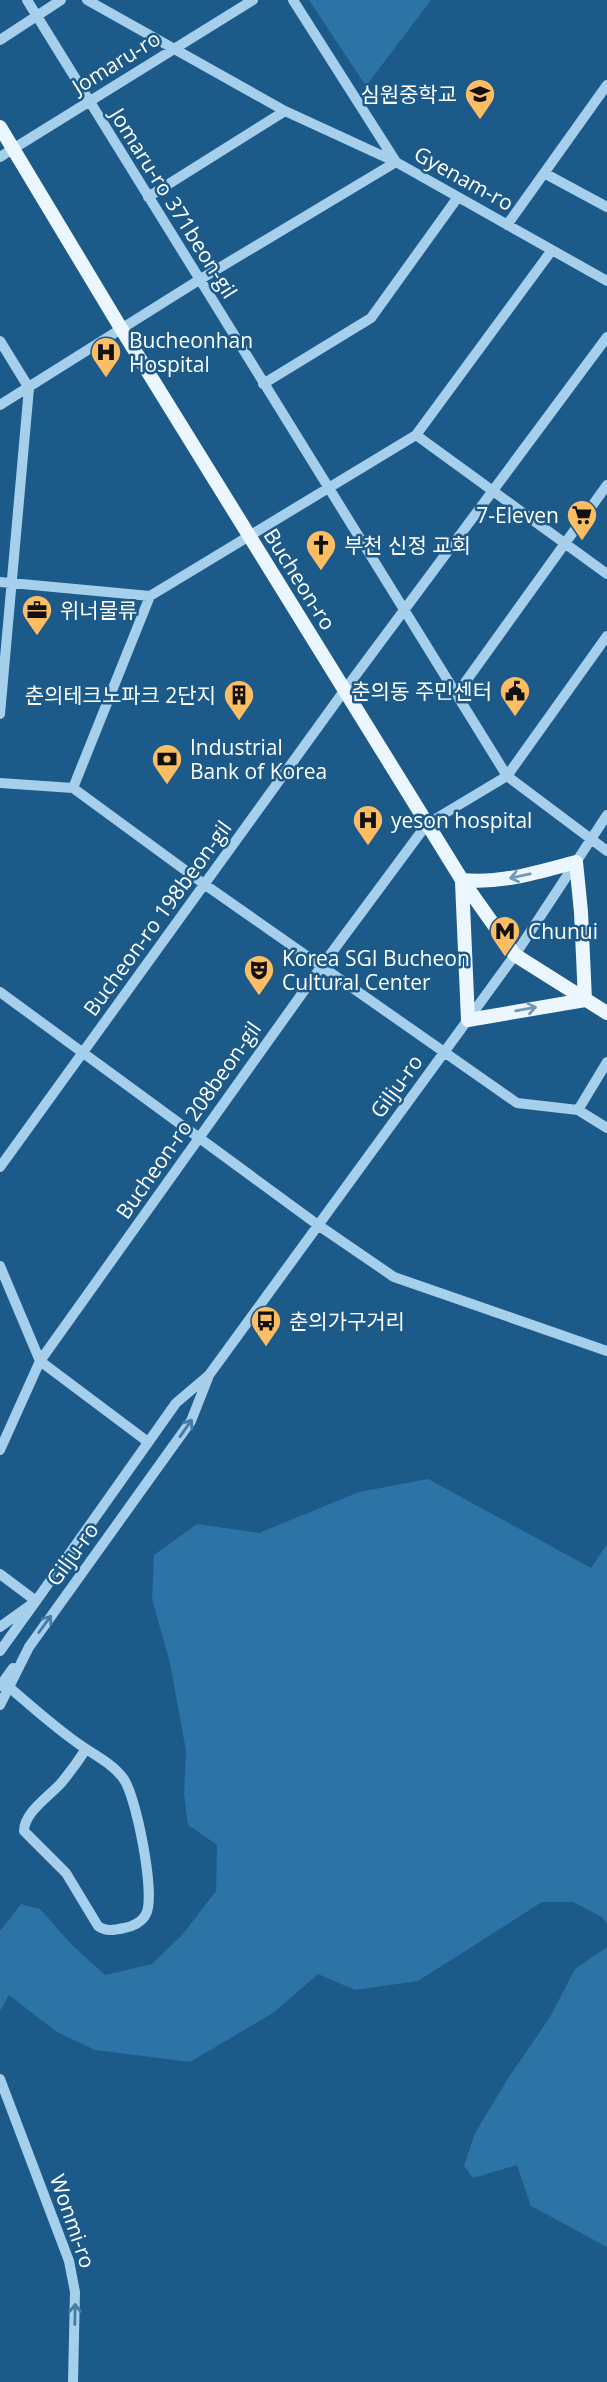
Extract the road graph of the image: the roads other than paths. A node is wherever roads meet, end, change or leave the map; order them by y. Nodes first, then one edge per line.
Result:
1 (27, 0) edge
2 (61, 0) edge
3 (87, 0) edge
4 (253, 0) edge
5 (293, 0) edge
6 (37, 16) junction
7 (0, 40) edge
8 (173, 50) junction
9 (607, 85) edge
10 (89, 102) junction
11 (285, 111) junction
12 (0, 127) edge
13 (13, 149) junction
14 (0, 157) edge
15 (396, 162) junction
16 (544, 173) junction
17 (148, 197) junction
18 (458, 197) junction
19 (607, 207) edge
20 (507, 225) junction
21 (552, 250) junction
22 (200, 281) junction
23 (607, 281) edge
24 (122, 330) junction
25 (607, 337) edge
26 (0, 341) edge
27 (263, 384) junction
28 (29, 388) junction
29 (0, 405) edge
30 (416, 435) junction
31 (607, 485) edge
32 (328, 488) junction
33 (493, 491) junction
34 (249, 535) junction
35 (565, 544) junction
36 (607, 574) edge
37 (6, 583) edge
38 (150, 596) junction
39 (404, 611) junction
40 (607, 636) edge
41 (344, 691) junction
42 (456, 695) junction
43 (0, 715) edge
44 (507, 776) junction
45 (0, 783) edge
46 (73, 788) junction
47 (607, 815) edge
48 (427, 824) junction
49 (591, 840) junction
50 (607, 851) edge
51 (576, 862) junction
52 (462, 880) junction
53 (204, 884) junction
54 (515, 955) junction
55 (321, 967) junction
56 (0, 992) edge
57 (586, 1000) junction
58 (607, 1013) edge
59 (468, 1020) junction
60 (444, 1052) junction
61 (82, 1053) junction
62 (607, 1062) edge
63 (578, 1110) junction
64 (607, 1128) edge
65 (200, 1138) junction
66 (0, 1167) edge
67 (318, 1225) junction
68 (0, 1266) edge
69 (607, 1351) edge
70 (40, 1361) junction
71 (209, 1375) junction
72 (148, 1442) junction
73 (0, 1450) edge
74 (135, 1462) junction
75 (152, 1475) junction
76 (0, 1574) edge
77 (36, 1601) junction
78 (0, 1627) edge
79 (0, 1651) edge
80 (5, 1686) edge
81 (0, 1705) edge
82 (86, 1749) junction
83 (0, 2079) edge
84 (73, 2382) edge

1 - 6 street, Jomaru-ro 371beon-gil
2 - 6 street
3 - 8 street
4 - 8 street, Jomaru-ro
5 - 15 street, Gyenam-ro
6 - 7 street
6 - 10 street, Jomaru-ro 371beon-gil
8 - 10 street, Jomaru-ro
8 - 11 street
9 - 16 street
10 - 13 street, Jomaru-ro
10 - 17 street, Jomaru-ro 371beon-gil
11 - 15 street
11 - 17 street
12 - 13 main road, Bucheon-ro
13 - 14 street, Jomaru-ro
13 - 24 main road, Bucheon-ro
15 - 18 street, Gyenam-ro
15 - 22 street
16 - 19 street
16 - 20 street
17 - 22 street, Jomaru-ro 371beon-gil
18 - 20 street, Gyenam-ro
18 - 27 street
20 - 21 street, Gyenam-ro
21 - 23 street, Gyenam-ro
21 - 30 street
22 - 24 street
22 - 27 street, Jomaru-ro 371beon-gil
24 - 28 street
24 - 34 main road, Bucheon-ro
25 - 33 street, Bucheon-ro 198beon-gil
26 - 28 street
27 - 32 street, Jomaru-ro 371beon-gil
28 - 29 street
28 - 37 street
30 - 32 street
30 - 33 street
31 - 35 street
32 - 34 street
32 - 39 street, Jomaru-ro 371beon-gil
33 - 35 street
33 - 39 street, Bucheon-ro 198beon-gil
34 - 38 street
34 - 41 main road, Bucheon-ro
35 - 36 street
35 - 42 street
37 - 38 street
37 - 43 street
38 - 46 street
39 - 41 street, Bucheon-ro 198beon-gil
39 - 42 street, Jomaru-ro 371beon-gil
40 - 44 street
41 - 48 main road, Bucheon-ro
41 - 53 street, Bucheon-ro 198beon-gil
42 - 44 street, Jomaru-ro 371beon-gil
44 - 48 street
44 - 49 street
45 - 46 street
46 - 53 street
47 - 49 street, Gilju-ro
48 - 52 main road, Bucheon-ro
48 - 55 street, Bucheon-ro 208beon-gil
49 - 50 street
49 - 51 street, Gilju-ro
51 -> 52 main road
51 - 54 street, Gilju-ro
51 - 57 main road
52 - 54 main road, Bucheon-ro
52 - 59 main road
53 - 55 street
53 - 61 street, Bucheon-ro 198beon-gil
54 - 57 main road, Bucheon-ro
54 - 59 street, Gilju-ro
55 - 60 street
55 - 65 street, Bucheon-ro 208beon-gil
56 - 61 street
57 - 58 main road, Bucheon-ro
59 -> 57 main road
59 - 60 street, Gilju-ro
60 - 63 street
60 - 67 street, Gilju-ro
61 - 65 street
61 - 66 street, Bucheon-ro 198beon-gil
62 - 63 street
63 - 64 street
65 - 67 street
65 - 70 street, Bucheon-ro 208beon-gil
67 - 69 street
67 - 71 street, Gilju-ro
68 - 70 street
70 - 72 street
70 - 73 street, Bucheon-ro 208beon-gil
71 - 72 street, Gilju-ro
75 -> 71 street, Gilju-ro
72 - 74 street, Gilju-ro
74 - 75 street
74 - 77 street, Gilju-ro
80 -> 75 street, Gilju-ro
76 - 77 street
77 - 78 street, Gilju-ro
77 - 79 street, Gilju-ro
80 - 81 street, Gilju-ro
80 - 82 street
82 - 82 street
84 -> 83 street, Wonmi-ro

